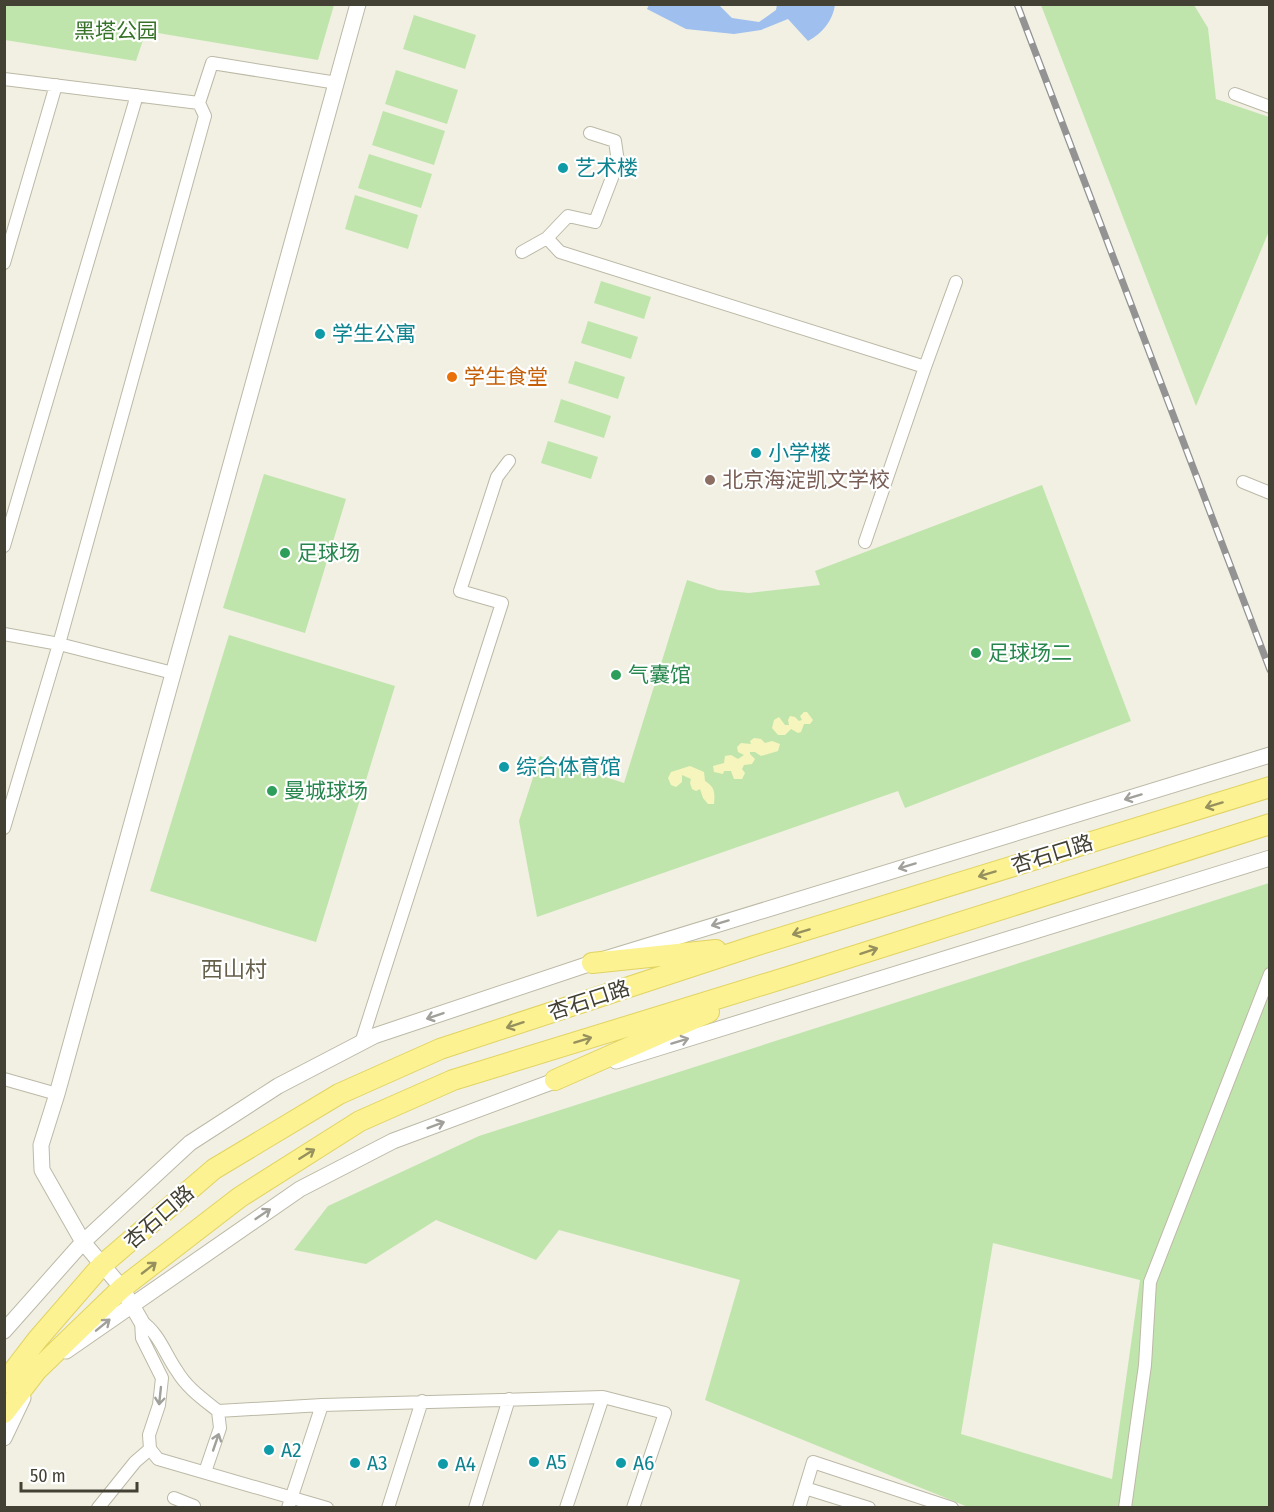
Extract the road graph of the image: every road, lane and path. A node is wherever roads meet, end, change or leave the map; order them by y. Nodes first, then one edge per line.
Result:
1 (358, 4) edge
2 (4, 79) edge
3 (337, 83) junction
4 (56, 85) junction
5 (1236, 94) dead end
6 (137, 95) junction
7 (199, 103) junction
8 (1269, 107) edge
9 (590, 133) dead end
10 (547, 238) junction
11 (522, 252) dead end
12 (4, 263) edge
13 (956, 282) dead end
14 (925, 367) junction
15 (509, 461) dead end
16 (1243, 482) dead end
17 (1269, 494) edge
18 (865, 542) dead end
19 (4, 546) edge
20 (4, 634) edge
21 (59, 644) junction
22 (173, 673) junction
23 (1269, 755) edge
24 (1269, 787) edge
25 (1269, 824) edge
26 (4, 828) edge
27 (1269, 858) edge
28 (754, 946) junction
29 (592, 963) junction
30 (1269, 974) edge
31 (790, 976) junction
32 (361, 1043) junction
33 (4, 1079) edge
34 (555, 1080) junction
35 (57, 1094) junction
36 (83, 1242) junction
37 (102, 1265) junction
38 (127, 1297) junction
39 (141, 1321) junction
40 (4, 1331) edge
41 (37, 1370) junction
42 (4, 1383) edge
43 (603, 1397) junction
44 (509, 1399) junction
45 (422, 1401) junction
46 (322, 1405) junction
47 (218, 1411) junction
48 (4, 1413) edge
49 (4, 1438) edge
50 (150, 1449) junction
51 (205, 1472) junction
52 (805, 1488) junction
53 (174, 1498) dead end
54 (290, 1502) edge
55 (195, 1506) dead end
56 (98, 1508) edge
57 (327, 1508) edge
58 (388, 1508) edge
59 (475, 1508) edge
60 (566, 1508) edge
61 (633, 1508) edge
62 (799, 1508) edge
63 (869, 1508) edge
64 (952, 1508) edge
65 (1125, 1508) edge

1 - 3 street
2 - 4 street
3 - 7 street
3 - 22 street
4 - 6 street
4 - 12 street
5 - 8 street
6 - 7 street
6 - 19 street
7 - 21 street
9 - 10 street
10 - 11 street
10 - 14 street
13 - 14 street
14 - 18 street
15 - 32 street
16 - 17 street
20 - 21 street
21 - 22 street
21 - 26 street
22 - 35 street
23 -> 29 street, 杏石口路
24 -> 28 main road, 杏石口路
31 -> 25 main road, 杏石口路
34 -> 27 street
28 - 29 main road
28 -> 37 main road, 杏石口路
29 -> 32 street, 杏石口路
30 - 65 street
31 - 34 main road
38 -> 31 main road, 杏石口路
32 - 36 street, 杏石口路
33 - 35 street
38 -> 34 street
35 - 36 street
36 - 37 street
36 - 40 street, 杏石口路
37 - 38 street
37 - 42 main road, 杏石口路
38 - 39 street
41 -> 38 main road, 杏石口路
39 - 47 street
39 -> 50 street
41 - 48 main road, 杏石口路
41 - 49 street, 杏石口路
43 - 44 street
43 - 60 street
43 - 61 street
44 - 45 street
44 - 59 street
45 - 46 street
45 - 58 street
46 - 47 street
46 - 54 street
51 -> 47 street
50 - 51 street
50 - 56 street
51 - 54 street
52 - 62 street
52 - 63 street
52 - 64 street
53 - 55 street
54 - 57 street

